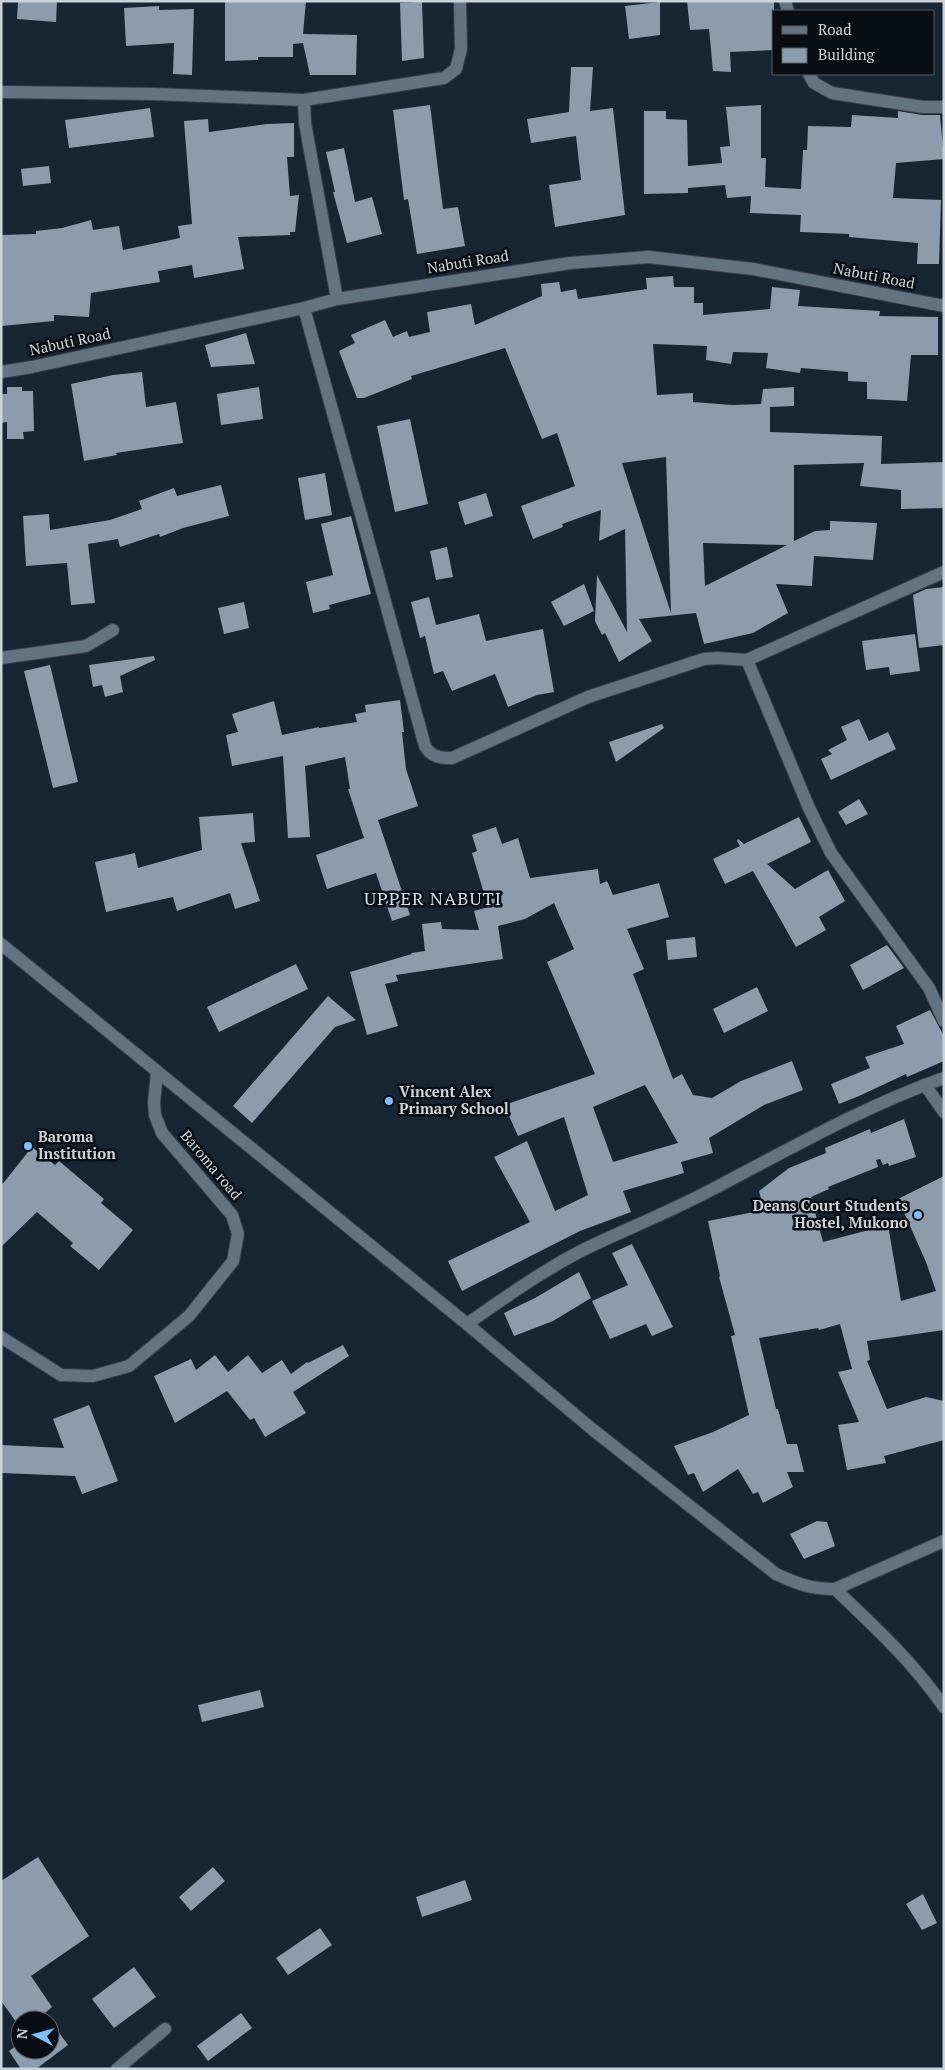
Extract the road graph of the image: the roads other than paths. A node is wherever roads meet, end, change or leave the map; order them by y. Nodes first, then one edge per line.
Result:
1 (460, 1) edge
2 (810, 75) edge
3 (1, 92) edge
4 (304, 100) junction
5 (944, 107) edge
6 (337, 299) junction
7 (944, 306) edge
8 (304, 308) junction
9 (1, 372) edge
10 (944, 572) edge
11 (113, 630) dead end
12 (1, 658) edge
13 (747, 660) junction
14 (1, 944) edge
15 (944, 1021) edge
16 (157, 1072) junction
17 (944, 1078) edge
18 (925, 1085) junction
19 (944, 1112) edge
20 (467, 1324) junction
21 (1, 1337) edge
22 (944, 1541) edge
23 (835, 1589) junction
24 (944, 1707) edge
25 (165, 2029) dead end
26 (117, 2069) edge

1 - 4 street
2 - 5 street
3 - 4 street
4 - 6 street
6 - 7 street, Nabuti Road
6 - 8 street, Nabuti Road
8 - 9 street, Nabuti Road
8 - 13 street
10 - 13 street
11 - 12 street
13 - 15 street
14 - 16 street
16 - 20 street
16 - 21 street, Baroma road
17 - 18 street
18 - 19 street
18 - 20 street
20 - 23 street
22 - 23 street
23 - 24 street
25 - 26 street

